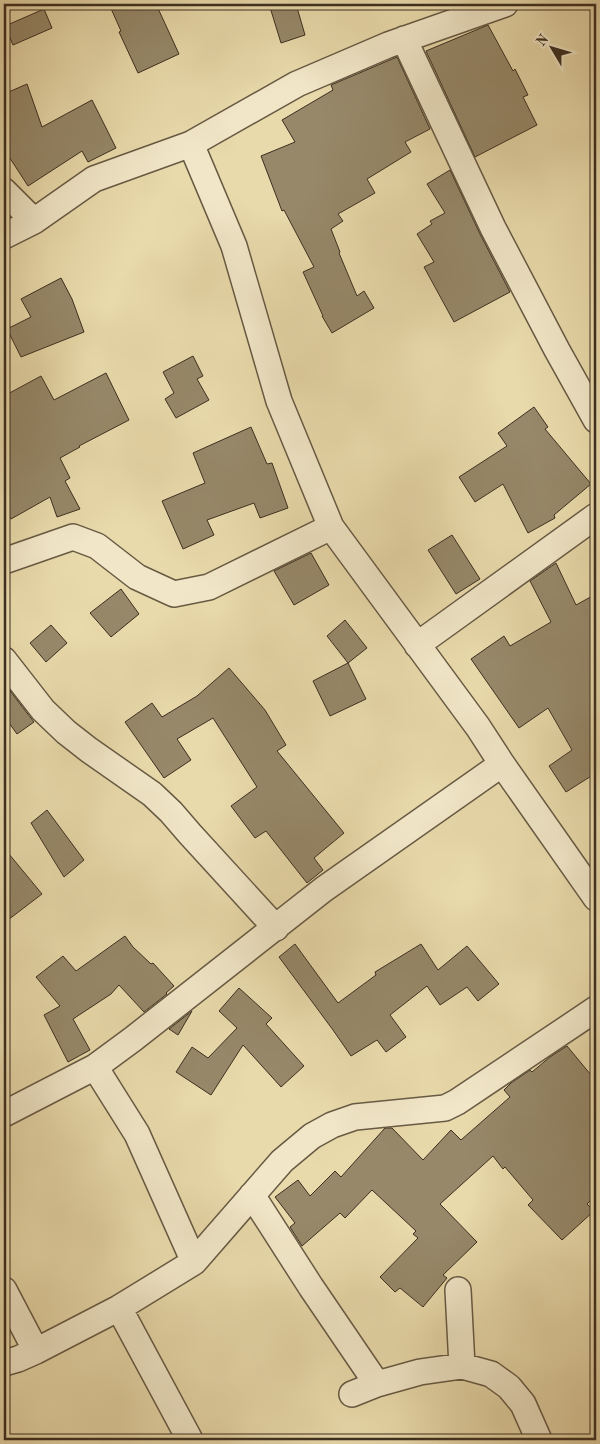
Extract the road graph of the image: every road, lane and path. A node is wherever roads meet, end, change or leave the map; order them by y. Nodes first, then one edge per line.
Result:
1 (504, 4) edge
2 (404, 39) junction
3 (190, 144) junction
4 (4, 191) edge
5 (34, 221) junction
6 (4, 236) edge
7 (596, 420) edge
8 (596, 516) edge
9 (331, 527) junction
10 (4, 561) edge
11 (417, 645) junction
12 (4, 660) edge
13 (502, 764) junction
14 (596, 898) edge
15 (276, 928) junction
16 (596, 1009) edge
17 (95, 1067) junction
18 (4, 1114) edge
19 (252, 1195) junction
20 (194, 1262) junction
21 (4, 1290) edge
22 (458, 1290) dead end
23 (119, 1308) junction
24 (36, 1351) junction
25 (4, 1363) edge
26 (462, 1366) junction
27 (377, 1384) junction
28 (352, 1394) dead end
29 (190, 1440) edge
30 (539, 1440) edge

1 - 2 street
2 - 3 street
2 - 7 street
3 - 5 street
3 - 9 street
4 - 5 street
5 - 6 street
8 - 11 street
9 - 10 street
9 - 11 street
11 - 13 street
12 - 15 street
13 - 14 street
13 - 15 street
15 - 17 street
16 - 19 street
17 - 18 street
17 - 20 street
19 - 20 street
19 - 27 street
20 - 23 street
21 - 24 street
22 - 26 street
23 - 24 street
23 - 29 street
24 - 25 street
26 - 27 street
26 - 30 street
27 - 28 street

